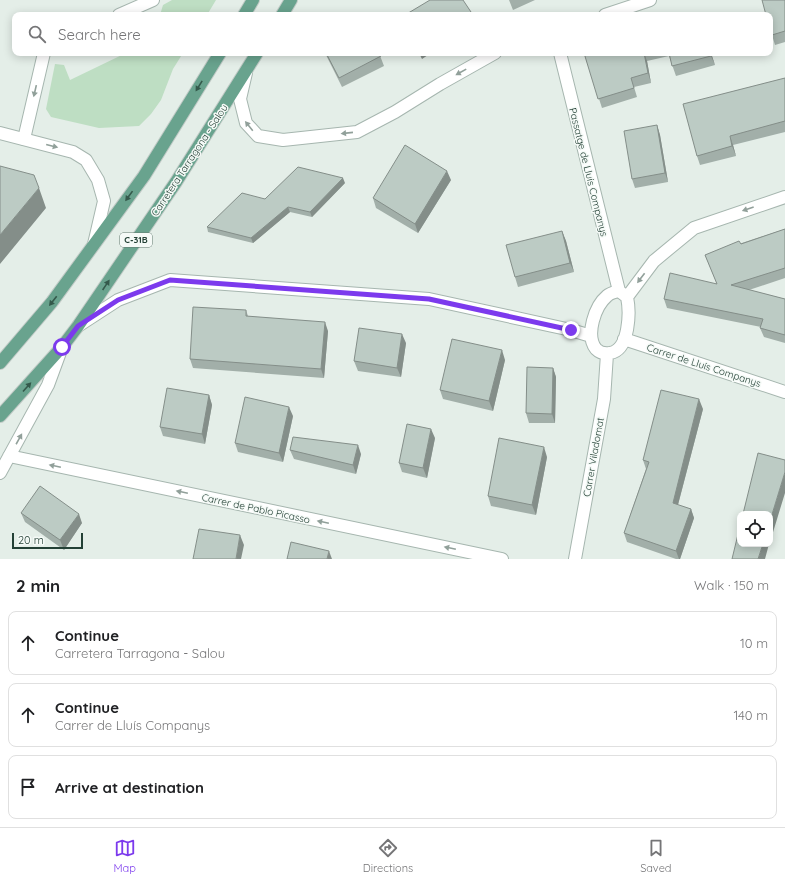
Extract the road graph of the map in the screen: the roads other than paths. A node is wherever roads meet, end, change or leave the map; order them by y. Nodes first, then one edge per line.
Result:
1 (153, 0) edge
2 (253, 0) edge
3 (291, 0) edge
4 (650, 0) edge
5 (126, 12) edge
6 (246, 12) edge
7 (284, 12) edge
8 (614, 12) edge
9 (43, 56) edge
10 (218, 56) edge
11 (255, 56) edge
12 (490, 56) edge
13 (561, 56) edge
14 (247, 70) junction
15 (0, 133) edge
16 (24, 139) junction
17 (785, 197) edge
18 (94, 244) junction
19 (623, 294) junction
20 (78, 326) junction
21 (591, 336) junction
22 (624, 339) junction
23 (62, 347) junction
24 (607, 354) junction
25 (0, 363) edge
26 (785, 392) edge
27 (0, 416) edge
28 (9, 456) junction
29 (0, 473) edge
30 (502, 559) edge
31 (575, 559) edge

1 - 5 street
2 - 6 main road
3 - 7 main road
4 - 8 street
9 -> 16 street
10 -> 18 main road, C-31B
11 - 14 main road, Carretera Tarragona - Salou / C-31B
12 -> 14 street
13 - 19 street, Passatge de Lluís Companys
20 -> 14 main road, Carretera Tarragona - Salou / C-31B
15 - 16 street
16 -> 18 street
17 -> 19 street
18 -> 25 main road, C-31B
19 - 21 street
19 - 22 street, Passatge de Lluís Companys
20 - 21 street
20 - 23 main road, Carretera Tarragona - Salou / C-31B
21 - 24 street
22 - 24 street
22 - 26 street, Carrer de Lluís Companys
27 -> 23 main road, Carretera Tarragona - Salou / C-31B
28 -> 23 street
24 - 31 street, Carrer Viladomat
28 - 29 street
30 -> 28 street, Carrer de Pablo Picasso

